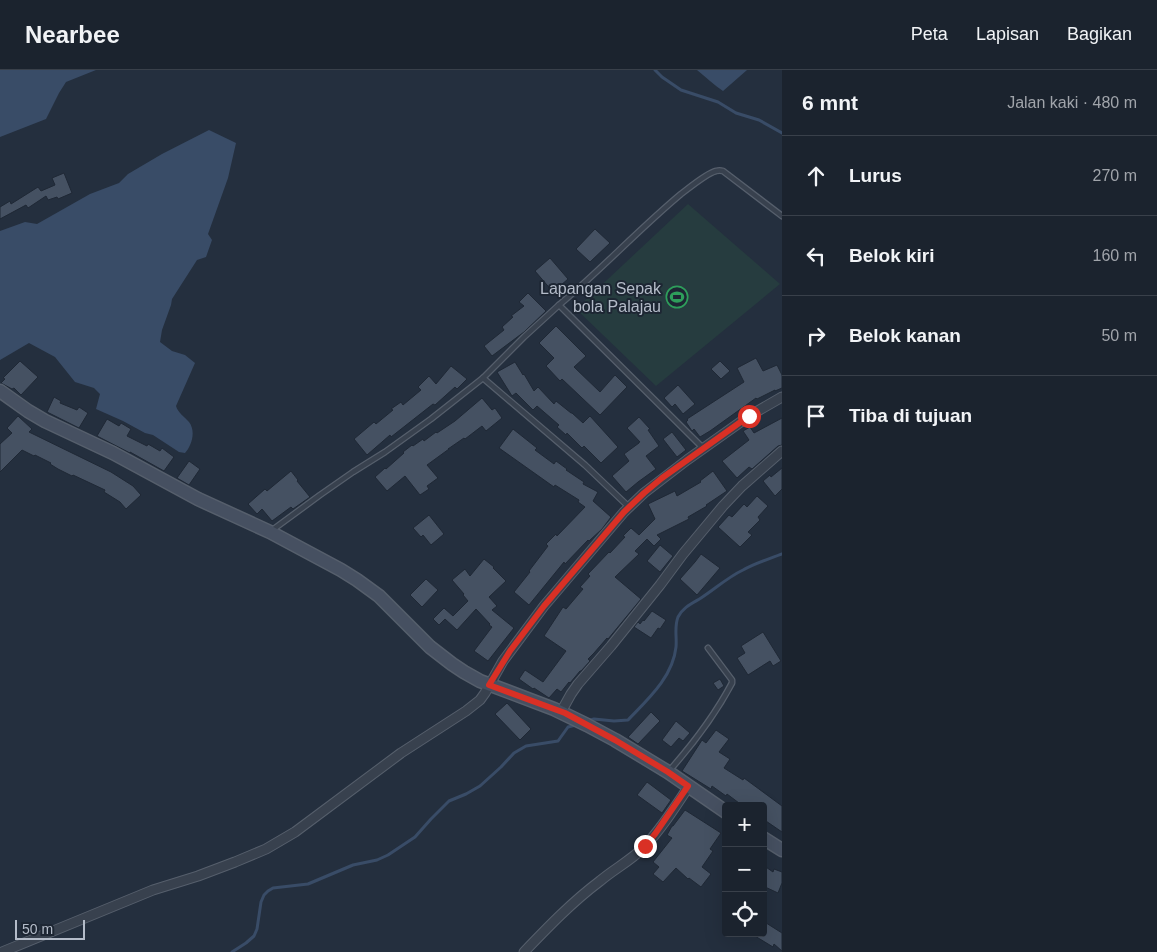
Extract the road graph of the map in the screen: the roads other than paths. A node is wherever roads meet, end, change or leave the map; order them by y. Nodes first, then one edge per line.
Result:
1 (782, 216) edge
2 (559, 305) junction
3 (483, 378) junction
4 (0, 391) edge
5 (782, 397) edge
6 (703, 448) junction
7 (782, 451) edge
8 (629, 507) junction
9 (270, 532) junction
10 (708, 648) dead end
11 (489, 685) junction
12 (563, 713) junction
13 (668, 772) junction
14 (688, 786) junction
15 (722, 809) edge
16 (767, 841) edge
17 (782, 850) edge
18 (2, 952) edge
19 (524, 952) edge

1 - 2 lane
2 - 3 lane
2 - 6 lane
3 - 8 lane
3 - 9 lane
4 - 9 main road
5 - 6 street
6 - 8 street
7 - 12 street
8 - 11 street
9 - 11 main road
10 - 13 lane
11 - 12 main road
11 - 18 street
12 - 13 main road
13 - 14 main road
14 - 15 main road
14 - 19 street
16 - 17 main road

